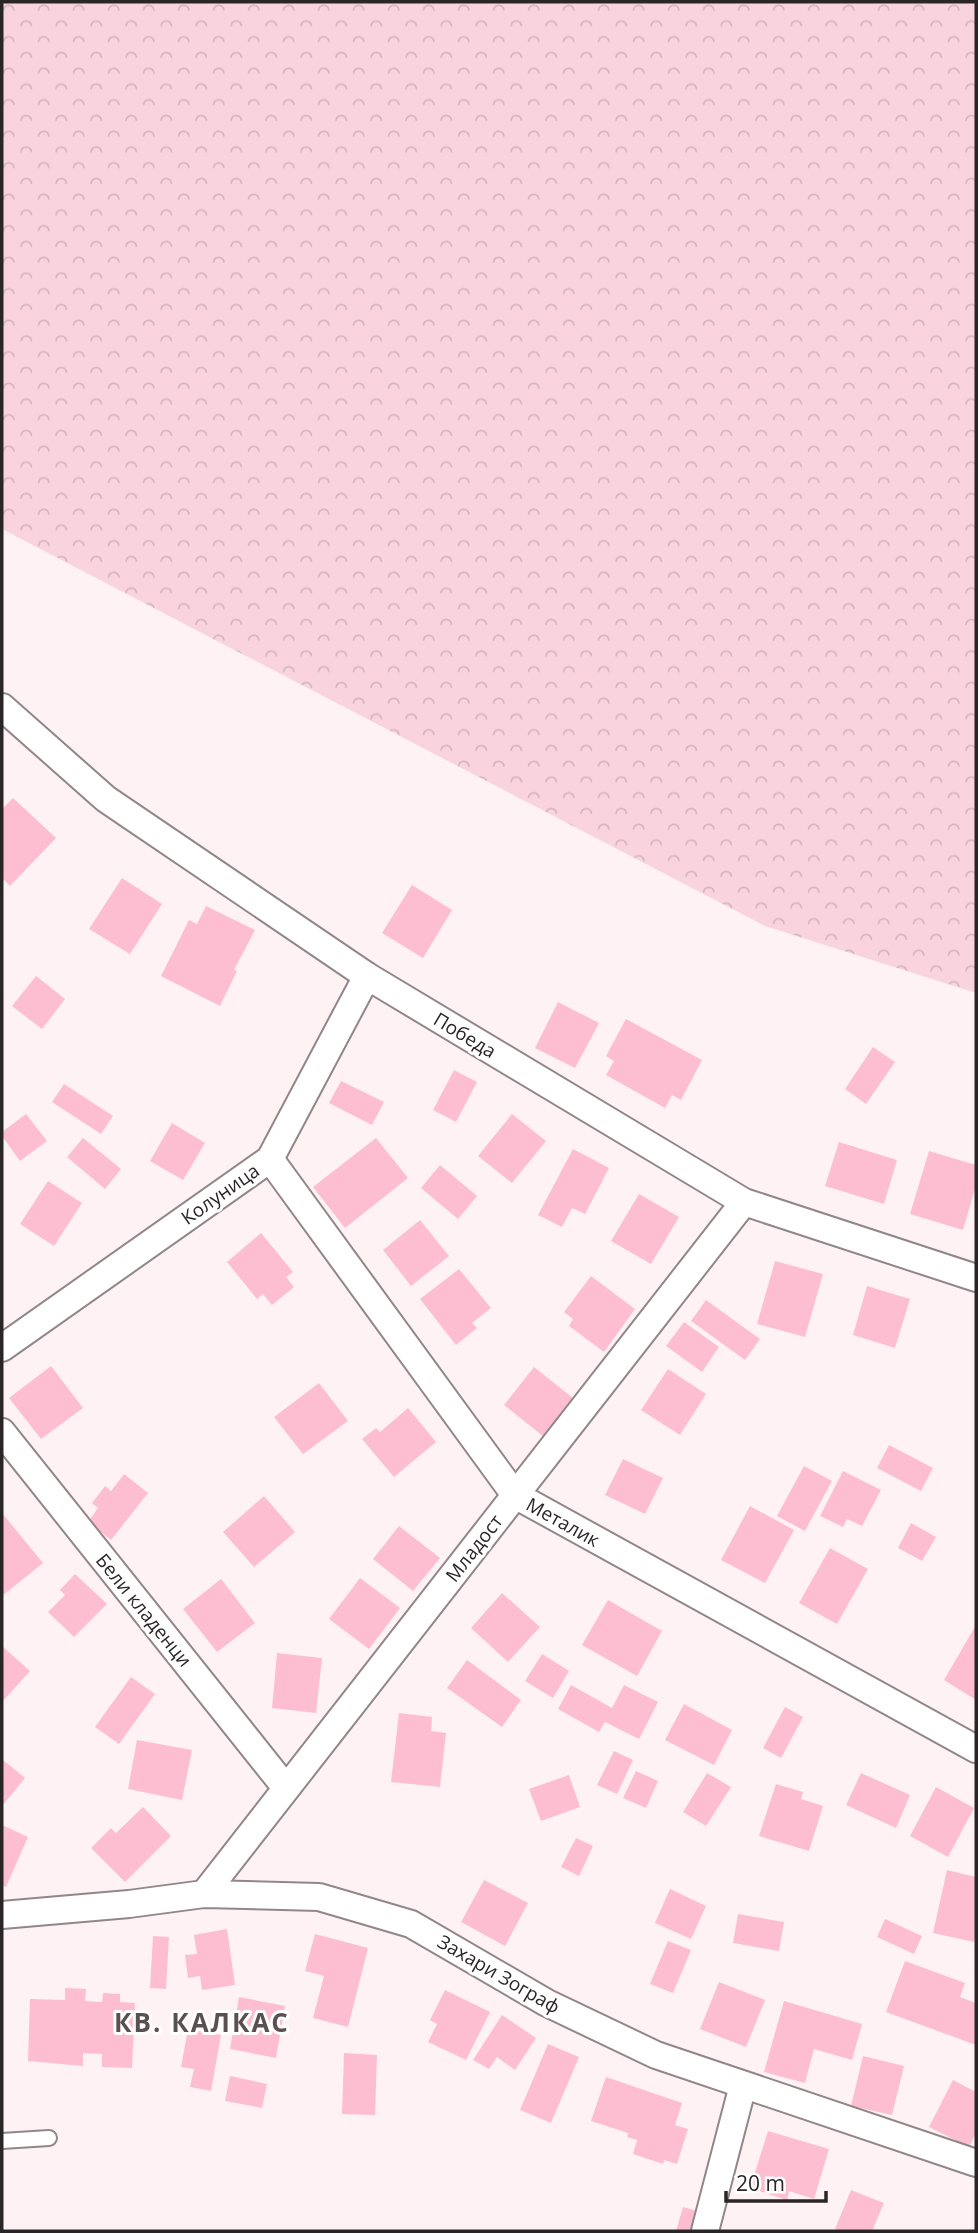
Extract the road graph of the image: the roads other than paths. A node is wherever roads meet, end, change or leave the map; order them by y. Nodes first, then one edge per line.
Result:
1 (2, 707) edge
2 (367, 976) junction
3 (270, 1159) junction
4 (744, 1202) junction
5 (976, 1278) edge
6 (2, 1348) edge
7 (2, 1432) edge
8 (515, 1495) junction
9 (976, 1749) edge
10 (286, 1788) junction
11 (204, 1894) junction
12 (2, 1915) edge
13 (743, 2085) junction
14 (49, 2138) dead end
15 (2, 2141) edge
16 (976, 2163) edge
17 (705, 2231) edge

1 - 2 street, Победа
2 - 3 street, Колуница
2 - 4 street, Победа
3 - 6 street, Колуница
3 - 8 street, Металик
4 - 5 street, Победа
4 - 8 street, Младост
7 - 10 street, Бели кладенци
8 - 9 street, Металик
8 - 10 street, Младост
10 - 11 street, Младост
11 - 12 street, Захари Зограф
11 - 13 street, Захари Зограф
13 - 16 street, Захари Зограф
13 - 17 street
14 - 15 lane

